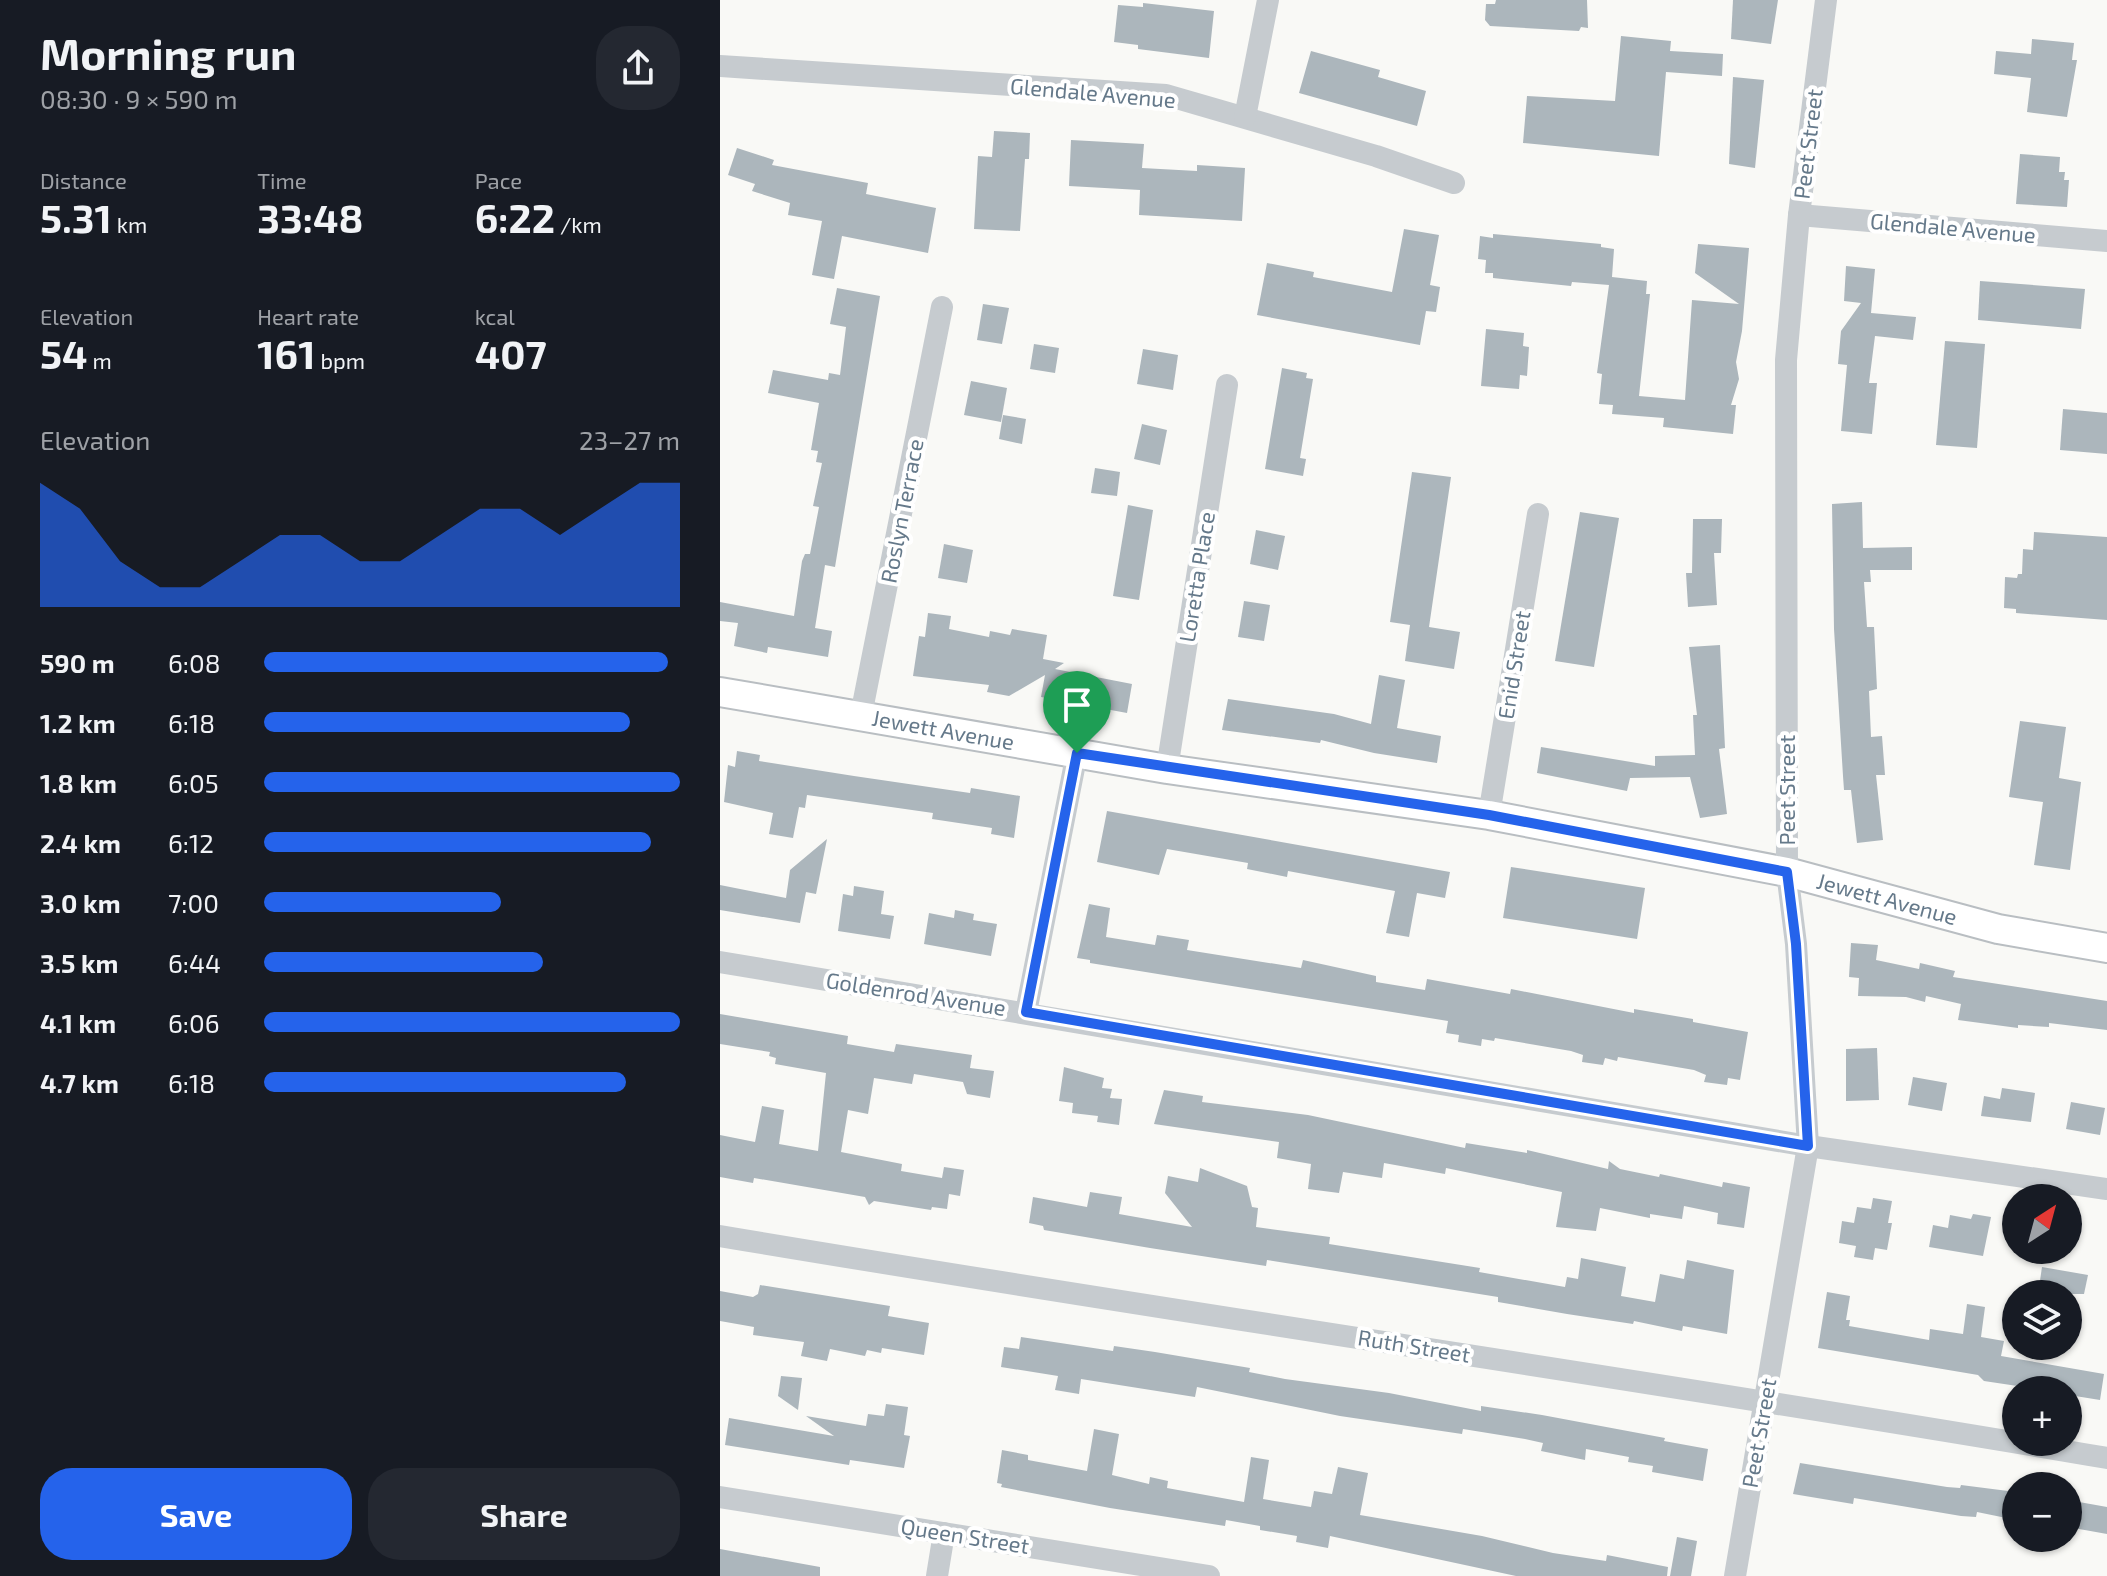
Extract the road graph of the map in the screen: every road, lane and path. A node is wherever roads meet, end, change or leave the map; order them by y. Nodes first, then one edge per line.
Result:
1 (1268, 0) edge
2 (1826, 0) edge
3 (720, 66) edge
4 (1245, 117) junction
5 (1454, 183) dead end
6 (1799, 215) junction
7 (2107, 241) edge
8 (942, 307) dead end
9 (1227, 385) dead end
10 (1538, 514) dead end
11 (720, 692) edge
12 (861, 715) junction
13 (1077, 753) junction
14 (1167, 769) junction
15 (1489, 815) junction
16 (1787, 872) junction
17 (2107, 948) edge
18 (720, 962) edge
19 (1026, 1012) junction
20 (1808, 1146) junction
21 (2107, 1189) edge
22 (720, 1236) edge
23 (1765, 1400) junction
24 (2107, 1458) edge
25 (720, 1497) edge
26 (944, 1533) junction
27 (937, 1576) edge
28 (1209, 1576) edge
29 (1735, 1576) edge

1 - 4 street
2 - 6 street, Peet Street
3 - 4 street, Glendale Avenue
4 - 5 street, Glendale Avenue
6 - 7 street, Glendale Avenue
6 - 16 street, Peet Street
8 - 12 street, Roslyn Terrace
9 - 14 street, Loretta Place
10 - 15 street, Enid Street
11 - 12 main road, Jewett Avenue
12 - 13 main road, Jewett Avenue
13 - 14 main road, Jewett Avenue
13 - 19 street
14 - 15 main road, Jewett Avenue
15 - 16 main road, Jewett Avenue
16 - 17 main road, Jewett Avenue
16 - 20 street, Peet Street
18 - 19 street, Goldenrod Avenue
19 - 20 street, Goldenrod Avenue
20 - 21 street, Goldenrod Avenue
20 - 23 street, Peet Street
22 - 23 street, Ruth Street
23 - 24 street, Ruth Street
23 - 29 street, Peet Street
25 - 26 street, Queen Street
26 - 27 street
26 - 28 street, Queen Street

